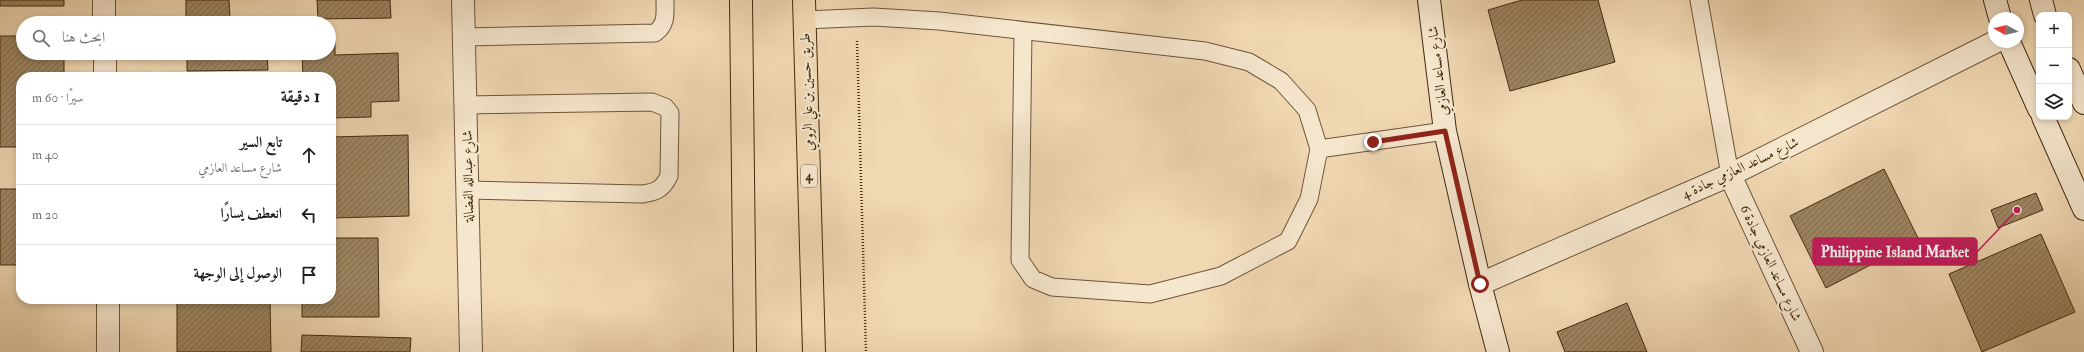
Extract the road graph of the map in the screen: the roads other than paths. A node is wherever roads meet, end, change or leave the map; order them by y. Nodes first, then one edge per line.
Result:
1 (104, 0) edge
2 (463, 0) edge
3 (665, 0) edge
4 (741, 0) edge
5 (1429, 0) edge
6 (1699, 0) edge
7 (1995, 0) edge
8 (2041, 0) edge
9 (804, 10) edge
10 (1998, 12) edge
11 (2045, 12) edge
12 (104, 16) edge
13 (1023, 31) junction
14 (465, 37) junction
15 (1988, 46) edge
16 (2012, 48) edge
17 (105, 60) edge
18 (105, 72) edge
19 (2072, 76) edge
20 (2036, 102) edge
21 (2084, 103) edge
22 (466, 105) junction
23 (2044, 120) edge
24 (1445, 131) junction
25 (1319, 149) junction
26 (1730, 175) junction
27 (468, 190) junction
28 (2084, 209) edge
29 (1480, 284) junction
30 (108, 304) edge
31 (745, 342) edge
32 (108, 352) edge
33 (472, 352) edge
34 (752, 352) edge
35 (814, 352) edge
36 (1498, 352) edge
37 (1812, 352) edge

1 - 12 street
2 - 14 street, شارع عبدالله الفضالة
3 - 14 lane
4 - 31 highway
5 - 24 street, شارع مساعد العازمي
6 - 26 lane
7 - 10 street
8 - 11 street
9 - 13 lane
9 - 35 highway, طريق حسين بن علي الرومي / 4
13 - 25 lane
13 - 25 lane
14 - 22 street, شارع عبدالله الفضالة
15 - 26 street, شارع مساعد العازمي جادة 4
16 - 20 street
17 - 18 street
19 - 21 street
22 - 27 street, شارع عبدالله الفضالة
22 - 27 lane
23 - 28 street
24 - 25 lane
24 - 29 street, شارع مساعد العازمي
26 - 29 street, شارع مساعد العازمي جادة 4
26 - 37 street, شارع مساعد العازمي جادة 6
27 - 33 street, شارع عبدالله الفضالة
29 - 36 street, شارع مساعد العازمي
30 - 32 street
31 - 34 highway

